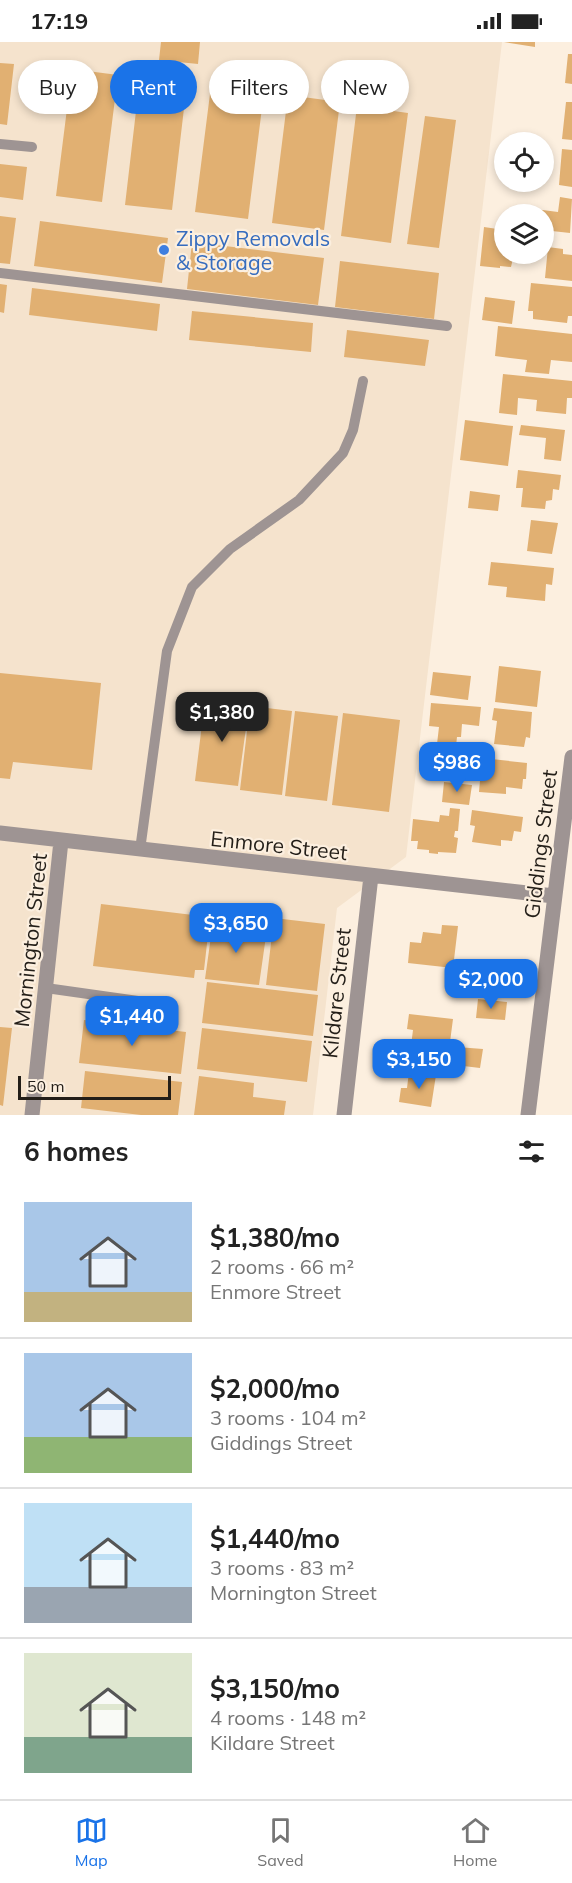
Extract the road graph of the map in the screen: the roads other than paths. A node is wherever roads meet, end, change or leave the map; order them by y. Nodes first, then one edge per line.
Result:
1 (0, 144) edge
2 (32, 147) dead end
3 (0, 273) edge
4 (447, 326) dead end
5 (363, 381) dead end
6 (572, 757) edge
7 (0, 833) edge
8 (61, 841) junction
9 (140, 850) junction
10 (371, 876) junction
11 (554, 896) junction
12 (46, 988) junction
13 (159, 1004) dead end
14 (32, 1115) edge
15 (344, 1115) edge
16 (528, 1115) edge

1 - 2 lane
3 - 4 lane
5 - 9 lane
6 - 11 street, Giddings Street
7 - 8 street, Enmore Street
8 - 9 street, Enmore Street
8 - 12 street, Mornington Street
9 - 10 street, Enmore Street
10 - 11 street, Enmore Street
10 - 15 street, Kildare Street
11 - 16 street, Giddings Street
12 - 13 lane
12 - 14 street, Mornington Street

